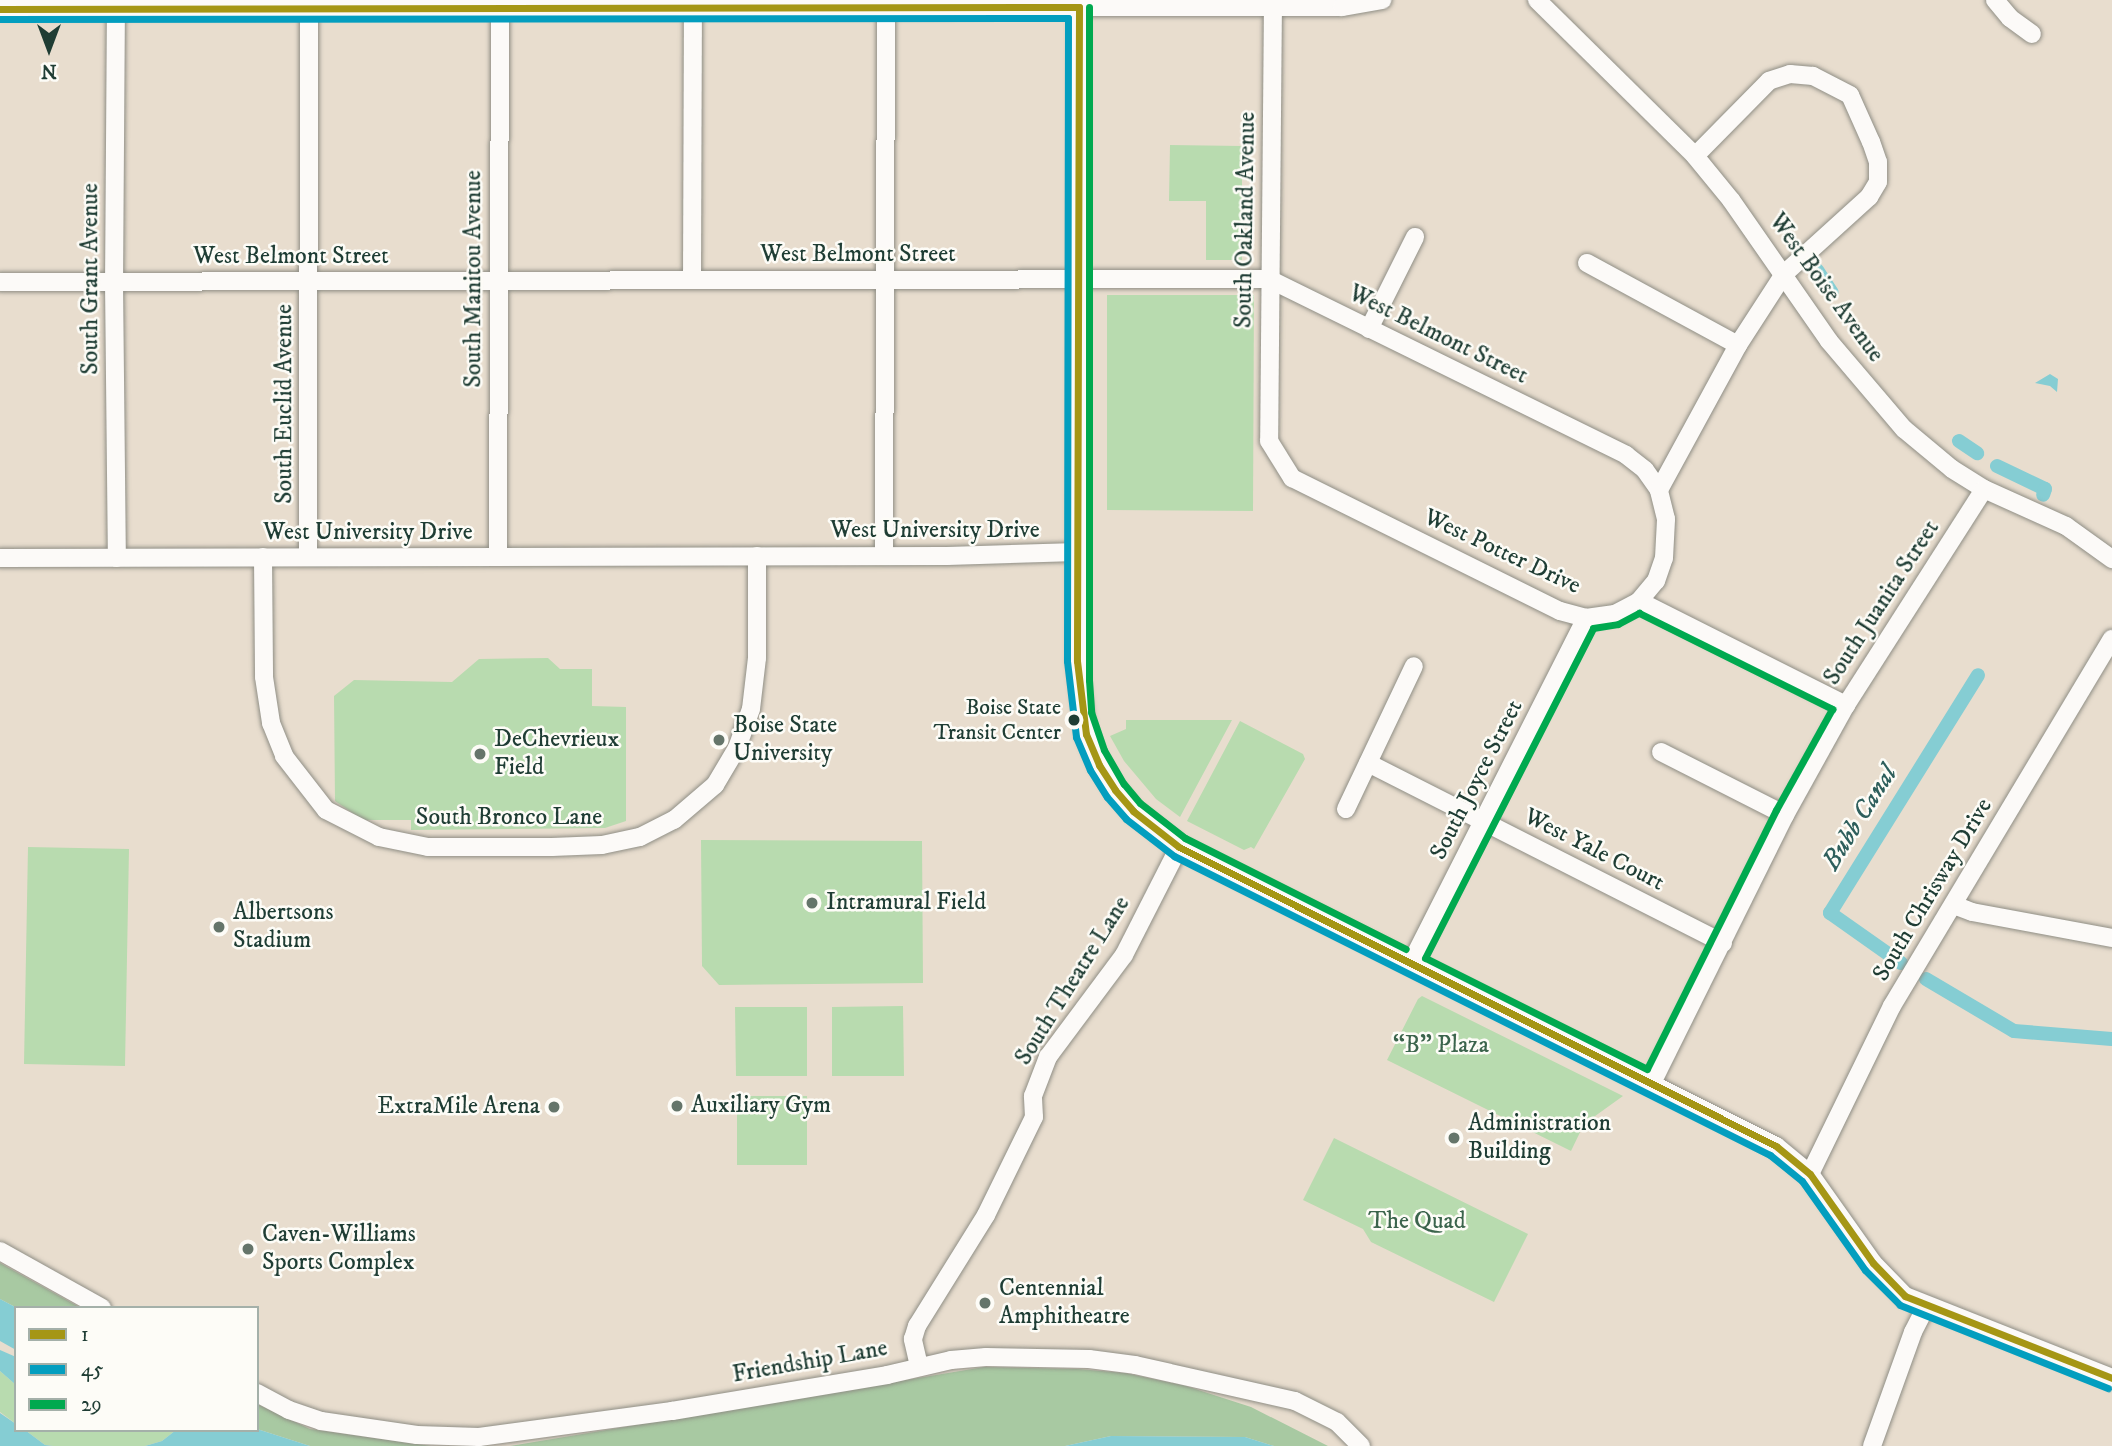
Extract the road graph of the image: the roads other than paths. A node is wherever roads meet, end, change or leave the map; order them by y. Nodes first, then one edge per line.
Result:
1 (1382, 0) edge
2 (1537, 0) edge
3 (1995, 0) edge
4 (309, 4) edge
5 (500, 4) edge
6 (693, 4) edge
7 (886, 4) edge
8 (1079, 4) edge
9 (1273, 4) edge
10 (116, 5) edge
11 (0, 9) edge
12 (2032, 34) dead end
13 (1695, 156) junction
14 (1415, 237) dead end
15 (1587, 264) dead end
16 (1784, 274) junction
17 (1078, 279) junction
18 (1269, 279) junction
19 (692, 280) junction
20 (885, 280) junction
21 (310, 281) junction
22 (499, 281) junction
23 (0, 282) edge
24 (114, 282) junction
25 (1369, 328) junction
26 (1738, 345) junction
27 (1269, 441) joint
28 (1984, 489) junction
29 (1659, 490) junction
30 (1077, 552) junction
31 (757, 556) junction
32 (884, 556) junction
33 (263, 557) junction
34 (308, 557) junction
35 (0, 558) edge
36 (117, 558) junction
37 (498, 558) junction
38 (2112, 559) edge
39 (1639, 601) junction
40 (1586, 618) junction
41 (2112, 639) edge
42 (1414, 666) dead end
43 (1846, 705) junction
44 (1661, 752) dead end
45 (1368, 763) junction
46 (1346, 809) dead end
47 (1784, 815) junction
48 (1484, 821) junction
49 (1179, 847) junction
50 (1954, 905) junction
51 (2112, 938) edge
52 (1723, 943) junction
53 (1410, 963) junction
54 (1652, 1083) junction
55 (1810, 1174) junction
56 (0, 1251) edge
57 (98, 1306) edge
58 (1926, 1307) junction
59 (919, 1366) junction
60 (2112, 1378) edge
61 (259, 1394) edge
62 (1361, 1446) edge
63 (1871, 1446) edge

1 - 9 street
2 - 13 street, West Boise Avenue
3 - 12 street
4 - 5 street
4 - 10 street
4 - 21 street, South Euclid Avenue
5 - 6 street
5 - 22 street, South Manitou Avenue
6 - 7 street
6 - 19 street
7 - 8 street
7 - 20 street
8 - 9 street
8 - 17 street
9 - 18 street, South Oakland Avenue
10 - 11 street
10 - 24 street, South Grant Avenue
13 - 16 street, West Boise Avenue
13 - 16 street
14 - 25 street
15 - 26 street
16 - 26 street
16 - 28 street, West Boise Avenue
17 - 18 street, West Belmont Street
17 - 20 street, West Belmont Street
17 - 30 street
18 - 25 street, West Belmont Street
18 - 27 street, South Oakland Avenue
19 - 20 street, West Belmont Street
19 - 22 street, West Belmont Street
20 - 32 street
21 - 22 street, West Belmont Street
21 - 24 street, West Belmont Street
21 - 34 street, South Euclid Avenue
22 - 37 street, South Manitou Avenue
23 - 24 street, West Belmont Street
24 - 36 street, South Grant Avenue
25 - 29 street, West Belmont Street
26 - 29 street
27 - 40 street, West Potter Drive
28 - 38 street, West Boise Avenue
28 - 43 street, South Juanita Street
29 - 39 street
30 - 32 street, West University Drive
30 - 49 street
31 - 32 street, West University Drive
31 - 33 street, South Bronco Lane
31 - 37 street, West University Drive
33 - 34 street, West University Drive
33 - 36 street, West University Drive
34 - 37 street, West University Drive
35 - 36 street, West University Drive
39 - 40 street, West Potter Drive
39 - 43 street
40 - 48 street, South Joyce Street
41 - 50 street, South Chrisway Drive
42 - 45 street
43 - 47 street, South Juanita Street
44 - 47 street
45 - 46 street
45 - 48 street, West Yale Court
47 - 52 street, South Juanita Street
48 - 52 street, West Yale Court
48 - 53 street, South Joyce Street
49 - 53 street
49 - 59 street, South Theatre Lane
50 - 51 street
50 - 55 street, South Chrisway Drive
52 - 54 street, South Juanita Street
53 - 54 street
54 - 55 street
55 - 58 street
56 - 57 street
58 - 60 street
58 - 63 street
59 - 61 street, Friendship Lane
59 - 62 street, Friendship Lane

